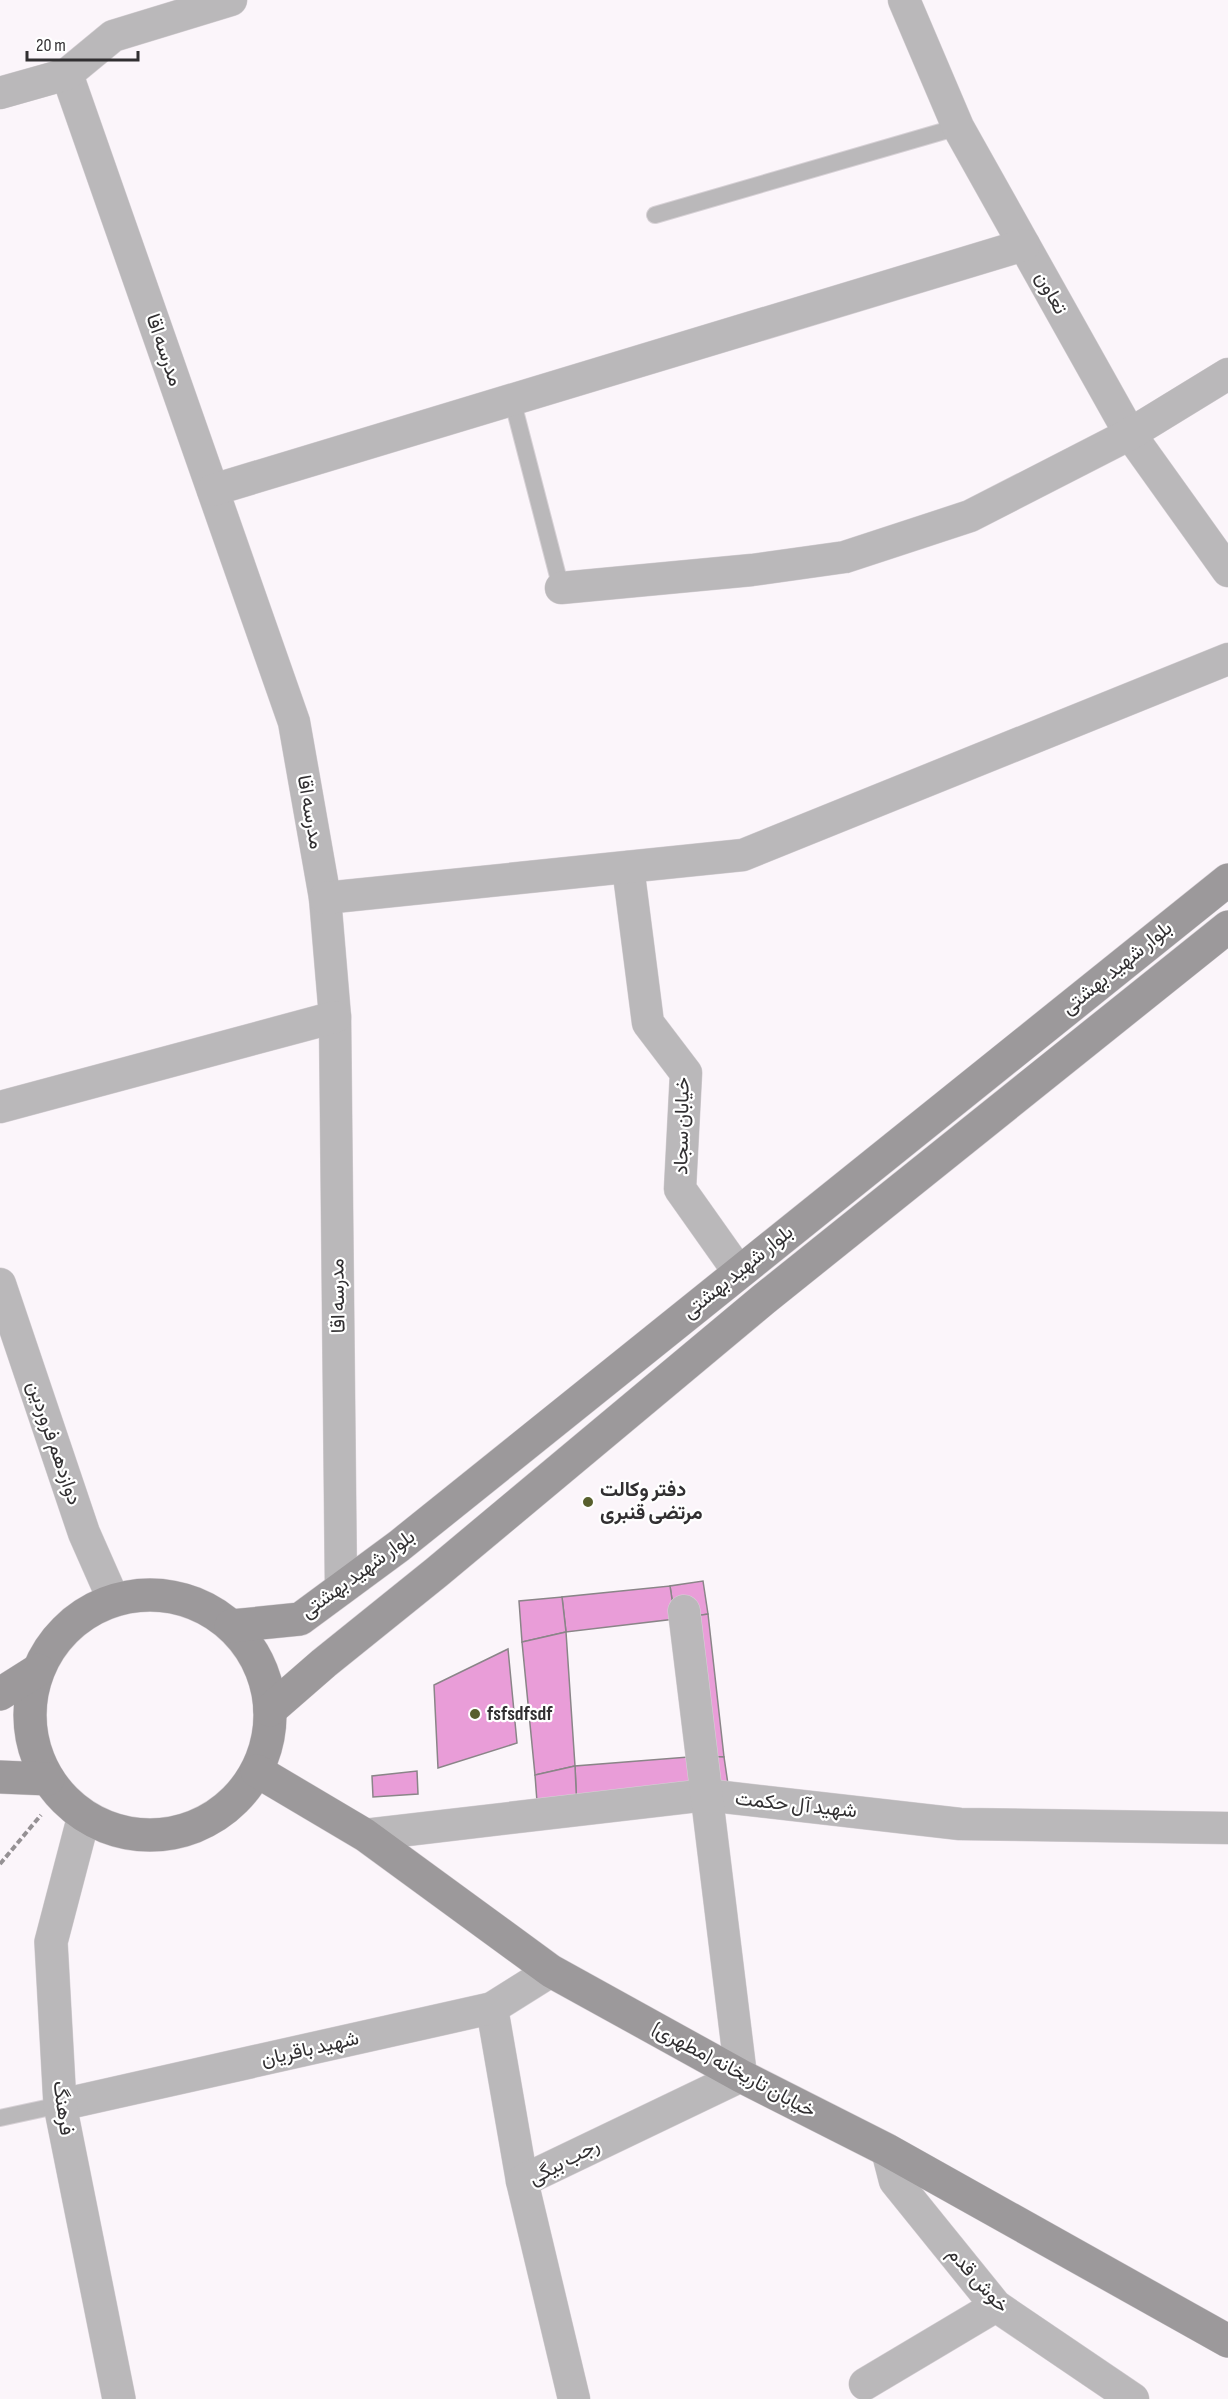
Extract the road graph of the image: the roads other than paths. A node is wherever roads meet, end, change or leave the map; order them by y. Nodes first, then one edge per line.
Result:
1 (231, 0) edge
2 (904, 0) edge
3 (67, 74) junction
4 (0, 93) edge
5 (958, 127) junction
6 (655, 215) dead end
7 (1024, 244) junction
8 (1228, 374) edge
9 (512, 399) junction
10 (1130, 434) junction
11 (213, 490) junction
12 (1228, 571) edge
13 (561, 588) joint
14 (1228, 659) edge
15 (628, 867) junction
16 (1228, 880) edge
17 (325, 898) junction
18 (1228, 927) edge
19 (335, 1017) junction
20 (0, 1107) edge
21 (738, 1271) junction
22 (0, 1284) edge
23 (341, 1589) junction
24 (114, 1601) junction
25 (684, 1611) dead end
26 (231, 1626) junction
27 (38, 1670) junction
28 (0, 1695) edge
29 (270, 1710) junction
30 (257, 1771) junction
31 (0, 1777) edge
32 (53, 1787) junction
33 (706, 1796) junction
34 (84, 1816) junction
35 (1228, 1828) edge
36 (365, 1835) junction
37 (551, 1971) junction
38 (492, 2008) junction
39 (741, 2076) junction
40 (60, 2105) junction
41 (0, 2118) edge
42 (887, 2150) junction
43 (522, 2181) junction
44 (996, 2306) junction
45 (1228, 2341) edge
46 (865, 2384) dead end
47 (119, 2399) edge
48 (574, 2399) edge
49 (1133, 2399) edge

1 - 3 street
2 - 5 street, تعاون
3 - 4 street
3 - 11 street, مدرسه اقا
5 - 6 lane
5 - 7 street, تعاون
7 - 9 street
7 - 10 street, تعاون
8 - 10 street
9 - 11 street
9 - 13 lane
10 - 12 street, تعاون
10 - 13 street
11 - 17 street, مدرسه اقا
14 - 15 street
15 - 17 street
15 - 21 street, خیابان سجاد
16 - 21 main road, بلوار شهید بهشتی
17 - 19 street, مدرسه اقا
18 - 29 main road, بلوار شهید بهشتی
19 - 20 street
19 - 23 street, مدرسه اقا
21 - 23 main road, بلوار شهید بهشتی
22 - 24 street, دوازدهم فروردین
23 - 26 main road, بلوار شهید بهشتی
24 - 26 main road
24 - 27 main road
25 - 33 street
26 - 29 main road
27 - 28 main road
27 - 32 main road
29 - 30 main road
30 - 34 main road
30 - 36 main road, خیابان تاریخانه (مطهری)
31 - 32 main road
32 - 34 main road
33 - 35 street, شهید آل حکمت
33 - 36 street, شهید آل حکمت
33 - 39 street
34 - 40 street, فرهنگ
36 - 37 main road, خیابان تاریخانه (مطهری)
37 - 38 street, شهید باقریان
37 - 39 main road, خیابان تاریخانه (مطهری)
38 - 40 street, شهید باقریان
38 - 43 street
39 - 42 main road, خیابان تاریخانه (مطهری)
39 - 43 street, رجب بیگی
40 - 41 lane
40 - 47 street, فرهنگ
42 - 44 street, خوش قدم
42 - 45 main road, خیابان تاریخانه (مطهری)
43 - 48 street, رجب بیگی
44 - 46 street
44 - 49 street, خوش قدم

